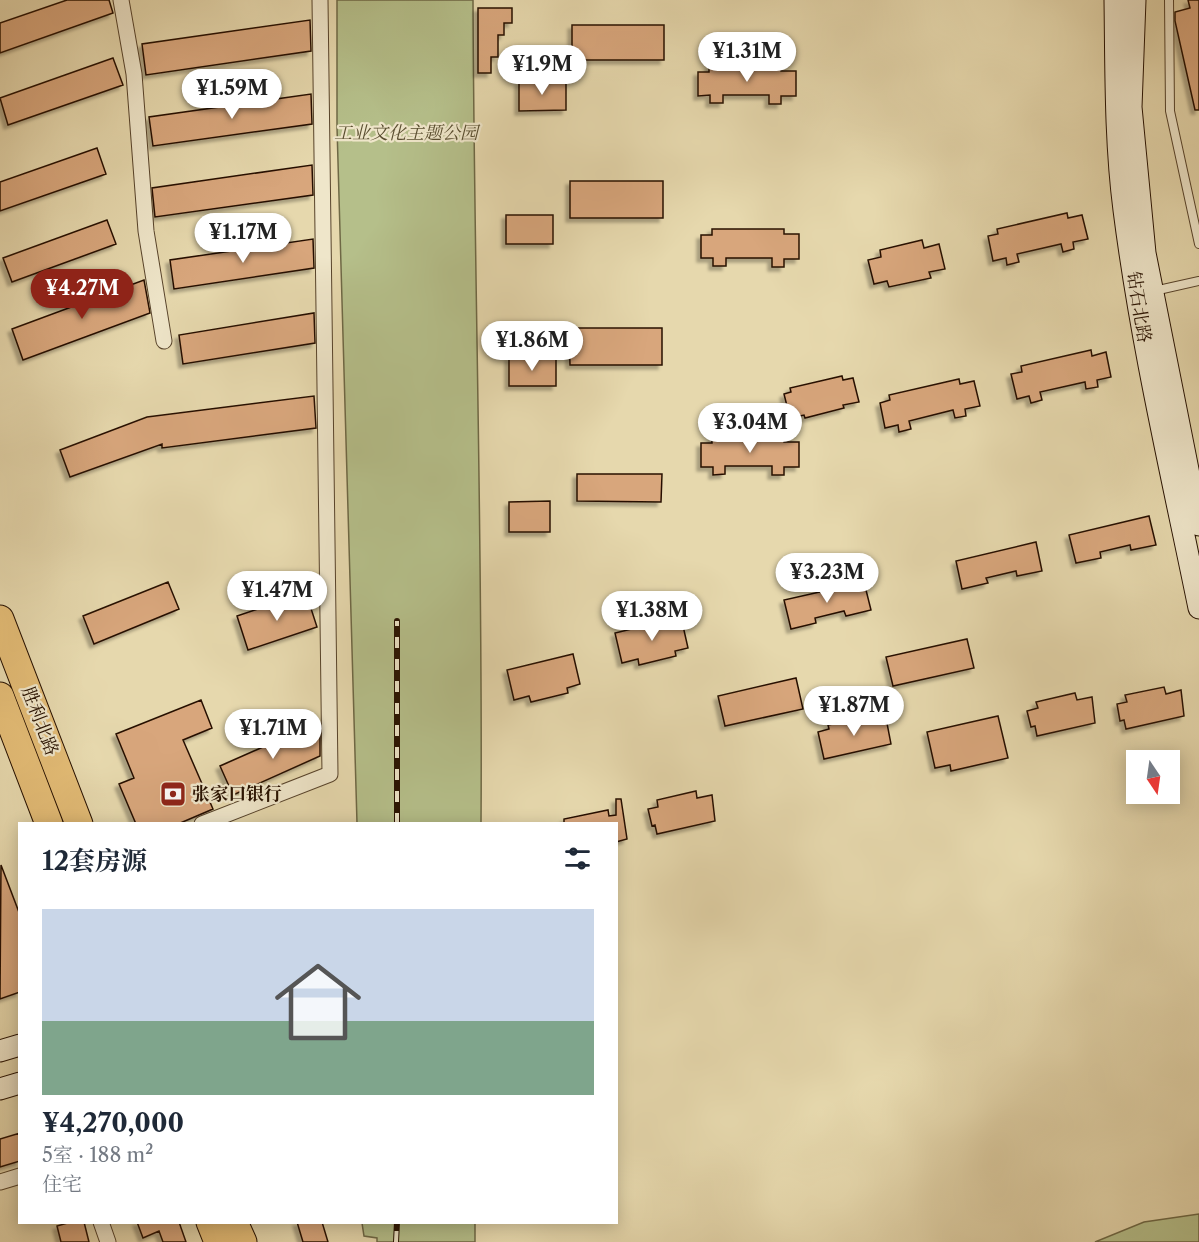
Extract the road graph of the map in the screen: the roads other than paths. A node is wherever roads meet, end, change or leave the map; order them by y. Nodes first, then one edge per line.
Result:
1 (121, 0) edge
2 (320, 0) edge
3 (1115, 0) edge
4 (1135, 0) edge
5 (1169, 0) edge
6 (1199, 244) edge
7 (1199, 281) edge
8 (1144, 293) junction
9 (165, 341) dead end
10 (1199, 525) edge
11 (1199, 608) edge
12 (0, 619) edge
13 (0, 696) edge
14 (48, 822) edge
15 (78, 822) edge
16 (207, 822) edge
17 (18, 1046) edge
18 (0, 1051) edge
19 (18, 1084) edge
20 (0, 1089) edge
21 (18, 1177) edge
22 (0, 1182) edge
23 (102, 1224) edge
24 (211, 1224) edge
25 (235, 1224) edge
26 (108, 1242) edge
27 (218, 1242) edge
28 (243, 1242) edge

1 - 9 street
2 - 16 street
3 - 8 main road, 钻石北路
4 - 8 main road, 钻石北路
5 - 6 lane
7 - 8 lane
8 - 10 main road, 钻石北路
8 - 11 main road, 钻石北路
12 - 15 highway, 胜利北路
13 - 14 highway, 胜利北路
17 - 18 main road
19 - 20 main road
21 - 22 street
23 - 26 street
24 - 27 highway
25 - 28 highway

